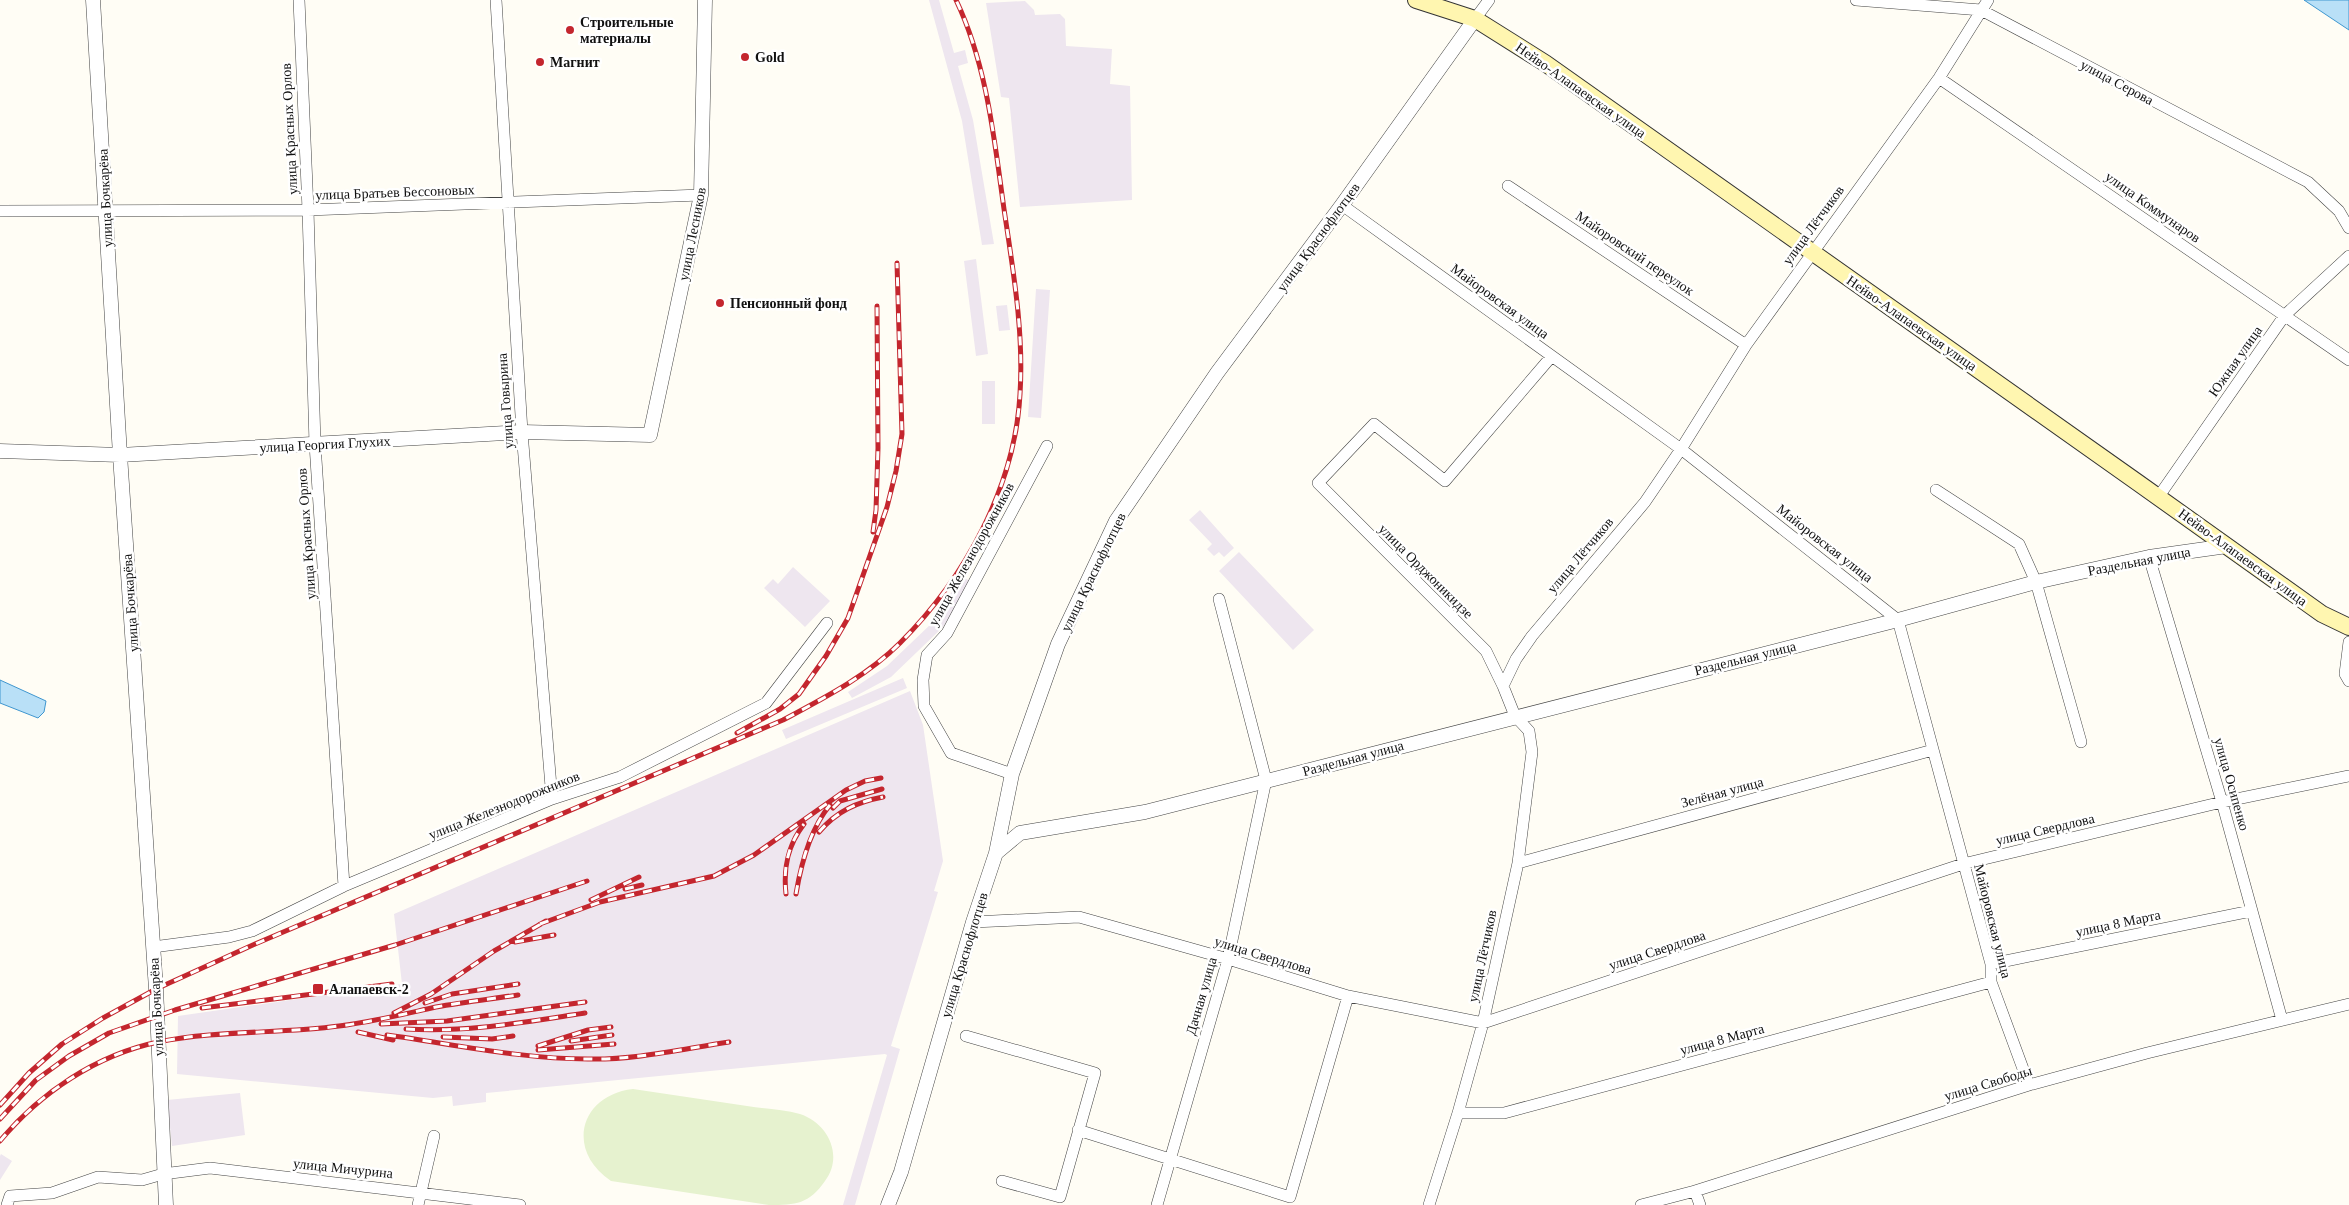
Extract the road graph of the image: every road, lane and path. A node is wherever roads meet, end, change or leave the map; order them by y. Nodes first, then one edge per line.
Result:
1 (93, 0) edge
2 (299, 0) edge
3 (496, 0) edge
4 (705, 0) edge
5 (1416, 0) edge
6 (1489, 0) edge
7 (1856, 0) edge
8 (1988, 0) edge
9 (1981, 10) junction
10 (1475, 19) junction
11 (1939, 78) junction
12 (1508, 186) dead end
13 (701, 195) junction
14 (508, 202) junction
15 (1342, 205) junction
16 (105, 210) junction
17 (308, 210) junction
18 (0, 211) edge
19 (2349, 228) edge
20 (1812, 252) junction
21 (2349, 256) edge
22 (2284, 315) junction
23 (1746, 345) junction
24 (1551, 357) junction
25 (2349, 360) edge
26 (522, 432) junction
27 (650, 434) joint
28 (314, 444) junction
29 (1046, 446) dead end
30 (1681, 450) junction
31 (0, 451) edge
32 (120, 455) junction
33 (1936, 490) dead end
34 (2160, 496) dead end
35 (2227, 546) junction
36 (2149, 558) junction
37 (2036, 582) junction
38 (1219, 599) dead end
39 (1898, 620) junction
40 (827, 623) dead end
41 (2349, 627) edge
42 (2349, 642) edge
43 (2349, 681) edge
44 (1503, 686) junction
45 (1515, 716) junction
46 (2081, 742) dead end
47 (1933, 750) junction
48 (1012, 774) junction
49 (2349, 776) edge
50 (1266, 780) junction
51 (552, 799) junction
52 (2222, 802) junction
53 (996, 853) junction
54 (1518, 863) junction
55 (1964, 864) junction
56 (344, 886) junction
57 (2251, 911) junction
58 (973, 922) junction
59 (153, 947) junction
60 (1228, 959) junction
61 (1991, 964) junction
62 (1992, 982) junction
63 (1348, 996) junction
64 (2349, 1004) edge
65 (2282, 1020) junction
66 (1483, 1024) junction
67 (966, 1036) dead end
68 (2029, 1085) junction
69 (1458, 1113) junction
70 (1078, 1130) junction
71 (434, 1136) dead end
72 (1169, 1160) junction
73 (163, 1174) junction
74 (1002, 1182) dead end
75 (1695, 1190) junction
76 (422, 1192) junction
77 (8, 1205) edge
78 (166, 1205) edge
79 (418, 1205) edge
80 (520, 1205) edge
81 (888, 1205) edge
82 (1157, 1205) edge
83 (1429, 1205) edge
84 (1640, 1205) edge
85 (1700, 1205) edge

1 - 16 street, улица Бочкарёва
2 - 17 street, улица Красных Орлов
3 - 14 street, улица Говырина
4 - 13 street, улица Лесников
5 - 10 main road
6 - 10 street, улица Краснофлотцев
7 - 9 street, улица Серова
8 - 9 street, улица Лётчиков
9 - 11 street, улица Лётчиков
9 - 19 street, улица Серова
10 - 15 street, улица Краснофлотцев
10 - 20 main road, Нейво-Алапаевская улица
11 - 20 street, улица Лётчиков
11 - 22 street, улица Коммунаров
12 - 23 street, Майоровский переулок
13 - 14 street, улица Братьев Бессоновых
13 - 27 street, улица Лесников
14 - 17 street, улица Братьев Бессоновых
14 - 26 street, улица Говырина
15 - 24 street, Майоровская улица
15 - 48 street, улица Краснофлотцев
16 - 17 street, улица Братьев Бессоновых
16 - 18 street, улица Братьев Бессоновых
16 - 32 street, улица Бочкарёва
17 - 28 street, улица Красных Орлов
20 - 23 street, улица Лётчиков
20 - 35 main road, Нейво-Алапаевская улица
21 - 22 street, Южная улица
22 - 25 street, улица Коммунаров
22 - 34 street, Южная улица
23 - 30 street, улица Лётчиков
24 - 30 street, Майоровская улица
24 - 44 street, улица Орджоникидзе
26 - 27 street, улица Георгия Глухих
26 - 28 street, улица Георгия Глухих
26 - 51 street, улица Говырина
28 - 32 street, улица Георгия Глухих
28 - 56 street, улица Красных Орлов
29 - 48 street, улица Железнодорожников
30 - 39 street, Майоровская улица
30 - 44 street, улица Лётчиков
31 - 32 street, улица Георгия Глухих
32 - 59 street, улица Бочкарёва
33 - 37 street
35 - 36 street, Раздельная улица
35 - 41 main road, Нейво-Алапаевская улица
36 - 37 street, Раздельная улица
36 - 52 street, улица Осипенко
37 - 39 street, Раздельная улица
37 - 46 street
38 - 50 street
39 - 45 street, Раздельная улица
39 - 47 street, Майоровская улица
40 - 51 street, улица Железнодорожников
42 - 43 street
44 - 45 street, улица Лётчиков
45 - 50 street, Раздельная улица
45 - 54 street, улица Лётчиков
47 - 54 street, Зелёная улица
47 - 55 street, Майоровская улица
48 - 53 street, улица Краснофлотцев
49 - 52 street, улица Свердлова
50 - 53 street, Раздельная улица
50 - 60 street, Дачная улица
51 - 56 street, улица Железнодорожников
52 - 55 street, улица Свердлова
52 - 57 street, улица Осипенко
53 - 58 street, улица Краснофлотцев
54 - 66 street, улица Лётчиков
55 - 61 street, Майоровская улица
55 - 66 street, улица Свердлова
56 - 59 street, улица Железнодорожников
57 - 61 street, улица 8 Марта
57 - 65 street, улица Осипенко
58 - 60 street, улица Свердлова
58 - 81 street, улица Краснофлотцев
59 - 73 street, улица Бочкарёва
60 - 63 street, улица Свердлова
60 - 72 street, Дачная улица
61 - 62 street, Майоровская улица
62 - 68 street, Майоровская улица
62 - 69 street, улица 8 Марта
63 - 66 street, улица Свердлова
63 - 72 street
64 - 65 street, улица Свободы
65 - 68 street, улица Свободы
66 - 69 street, улица Лётчиков
67 - 70 street
68 - 75 street, улица Свободы
69 - 83 street, улица Лётчиков
70 - 72 street
70 - 74 street
71 - 76 street
72 - 82 street, Дачная улица
73 - 76 street, улица Мичурина
73 - 77 street, улица Мичурина
73 - 78 street, улица Бочкарёва
75 - 84 street, улица Свободы
75 - 85 street
76 - 79 street
76 - 80 street, улица Мичурина

